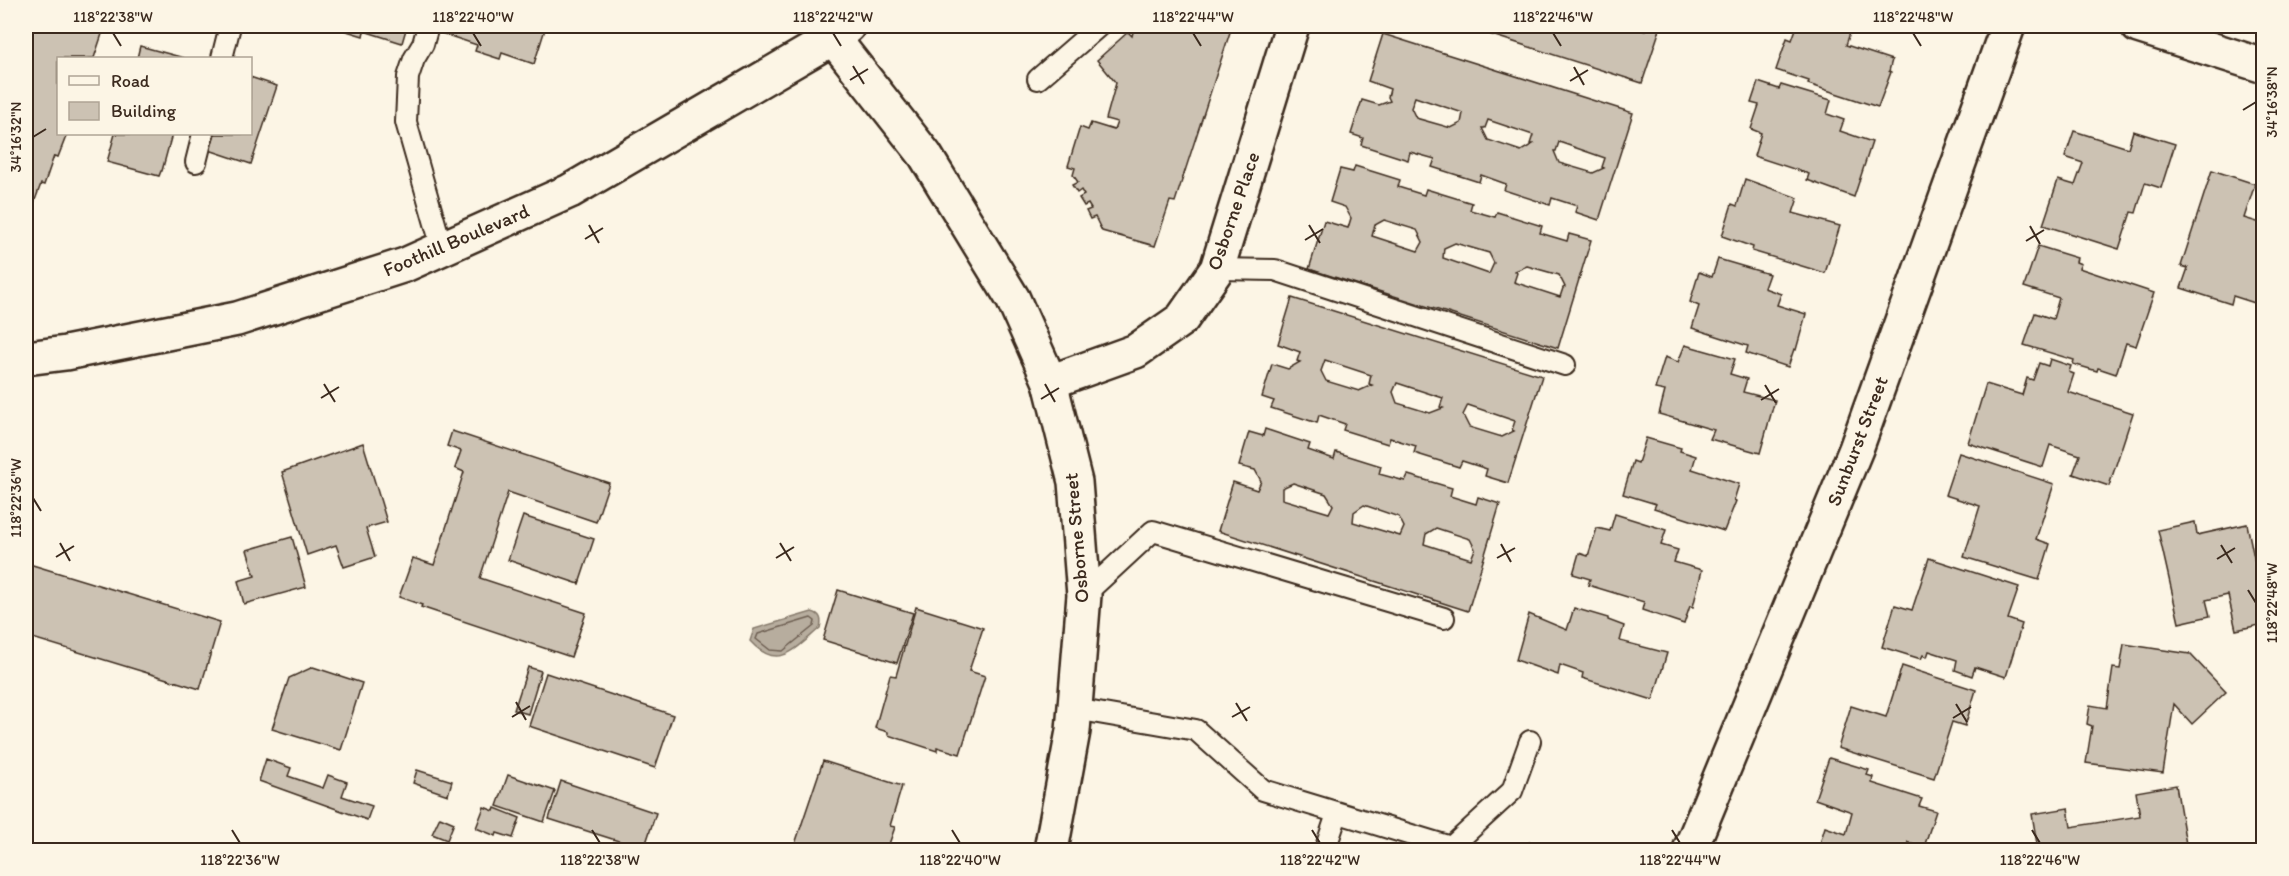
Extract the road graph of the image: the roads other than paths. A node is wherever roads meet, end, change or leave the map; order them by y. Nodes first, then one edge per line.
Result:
1 (231, 26) edge
2 (428, 26) edge
3 (1099, 26) edge
4 (1292, 26) edge
5 (2008, 26) edge
6 (2138, 26) edge
7 (836, 30) edge
8 (222, 57) edge
9 (2264, 66) edge
10 (1038, 79) dead end
11 (203, 135) edge
12 (196, 162) dead end
13 (442, 248) junction
14 (1217, 269) junction
15 (26, 358) edge
16 (1564, 365) dead end
17 (1050, 382) junction
18 (1084, 595) junction
19 (1444, 618) dead end
20 (1075, 709) junction
21 (1530, 741) dead end
22 (1337, 814) junction
23 (1450, 849) edge
24 (1051, 850) edge
25 (1325, 850) edge
26 (1690, 850) edge

1 - 8 lane
2 - 13 lane
3 - 10 lane
4 - 14 main road, Osborne Place
5 - 26 main road, Sunburst Street
6 - 9 main road
7 - 13 main road, Foothill Boulevard
7 - 17 main road, Osborne Street
11 - 12 lane
13 - 15 main road, Foothill Boulevard
14 - 16 lane
14 - 17 main road, Osborne Place
17 - 18 main road, Osborne Street
18 - 19 lane
18 - 20 main road, Osborne Street
20 - 22 lane
20 - 24 main road, Osborne Street
21 - 23 lane
22 - 23 lane
22 - 25 lane

